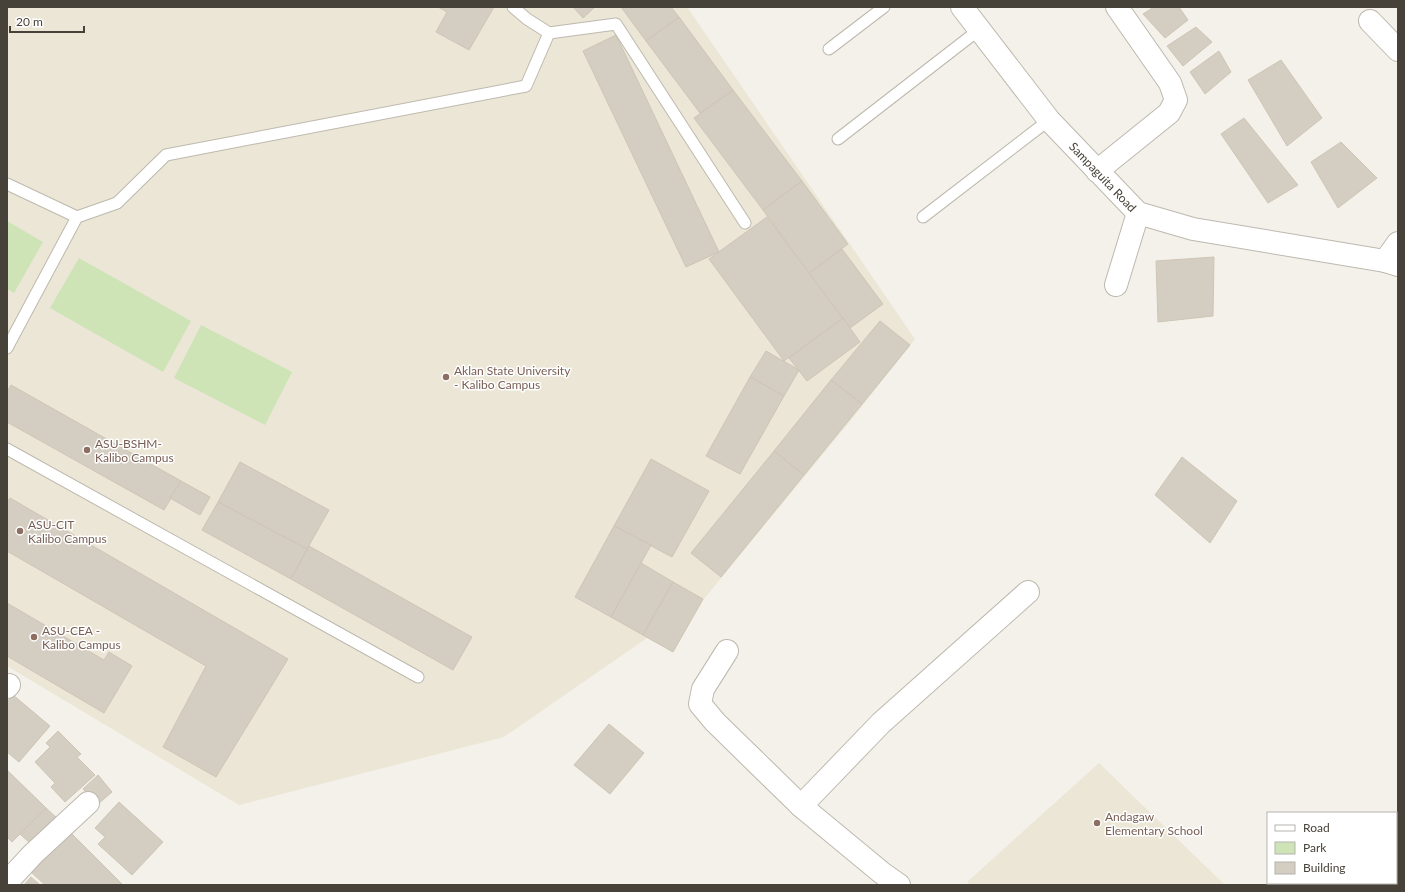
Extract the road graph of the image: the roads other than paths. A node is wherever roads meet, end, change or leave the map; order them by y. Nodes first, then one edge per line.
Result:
1 (513, 7) edge
2 (884, 7) edge
3 (962, 7) edge
4 (1117, 7) edge
5 (1370, 21) dead end
6 (980, 29) junction
7 (549, 33) junction
8 (829, 49) dead end
9 (1398, 50) edge
10 (1049, 120) junction
11 (838, 139) dead end
12 (1097, 171) junction
13 (7, 184) edge
14 (1138, 213) junction
15 (77, 217) junction
16 (923, 217) dead end
17 (745, 223) dead end
18 (1398, 243) edge
19 (1392, 263) edge
20 (1116, 285) dead end
21 (7, 348) edge
22 (7, 449) edge
23 (1028, 592) dead end
24 (727, 651) dead end
25 (418, 677) dead end
26 (88, 803) dead end
27 (801, 806) junction
28 (7, 882) edge
29 (899, 885) edge

1 - 7 lane
2 - 8 lane
3 - 6 street, Sampaguita Road
4 - 12 street
5 - 9 street
6 - 10 street, Sampaguita Road
6 - 11 lane
7 - 15 lane
7 - 17 lane
10 - 12 street, Sampaguita Road
10 - 16 lane
12 - 14 street, Sampaguita Road
13 - 15 lane
14 - 19 street, Sampaguita Road
14 - 20 street
15 - 21 lane
18 - 19 street
22 - 25 lane
23 - 27 street
24 - 27 street
26 - 28 street
27 - 29 street

